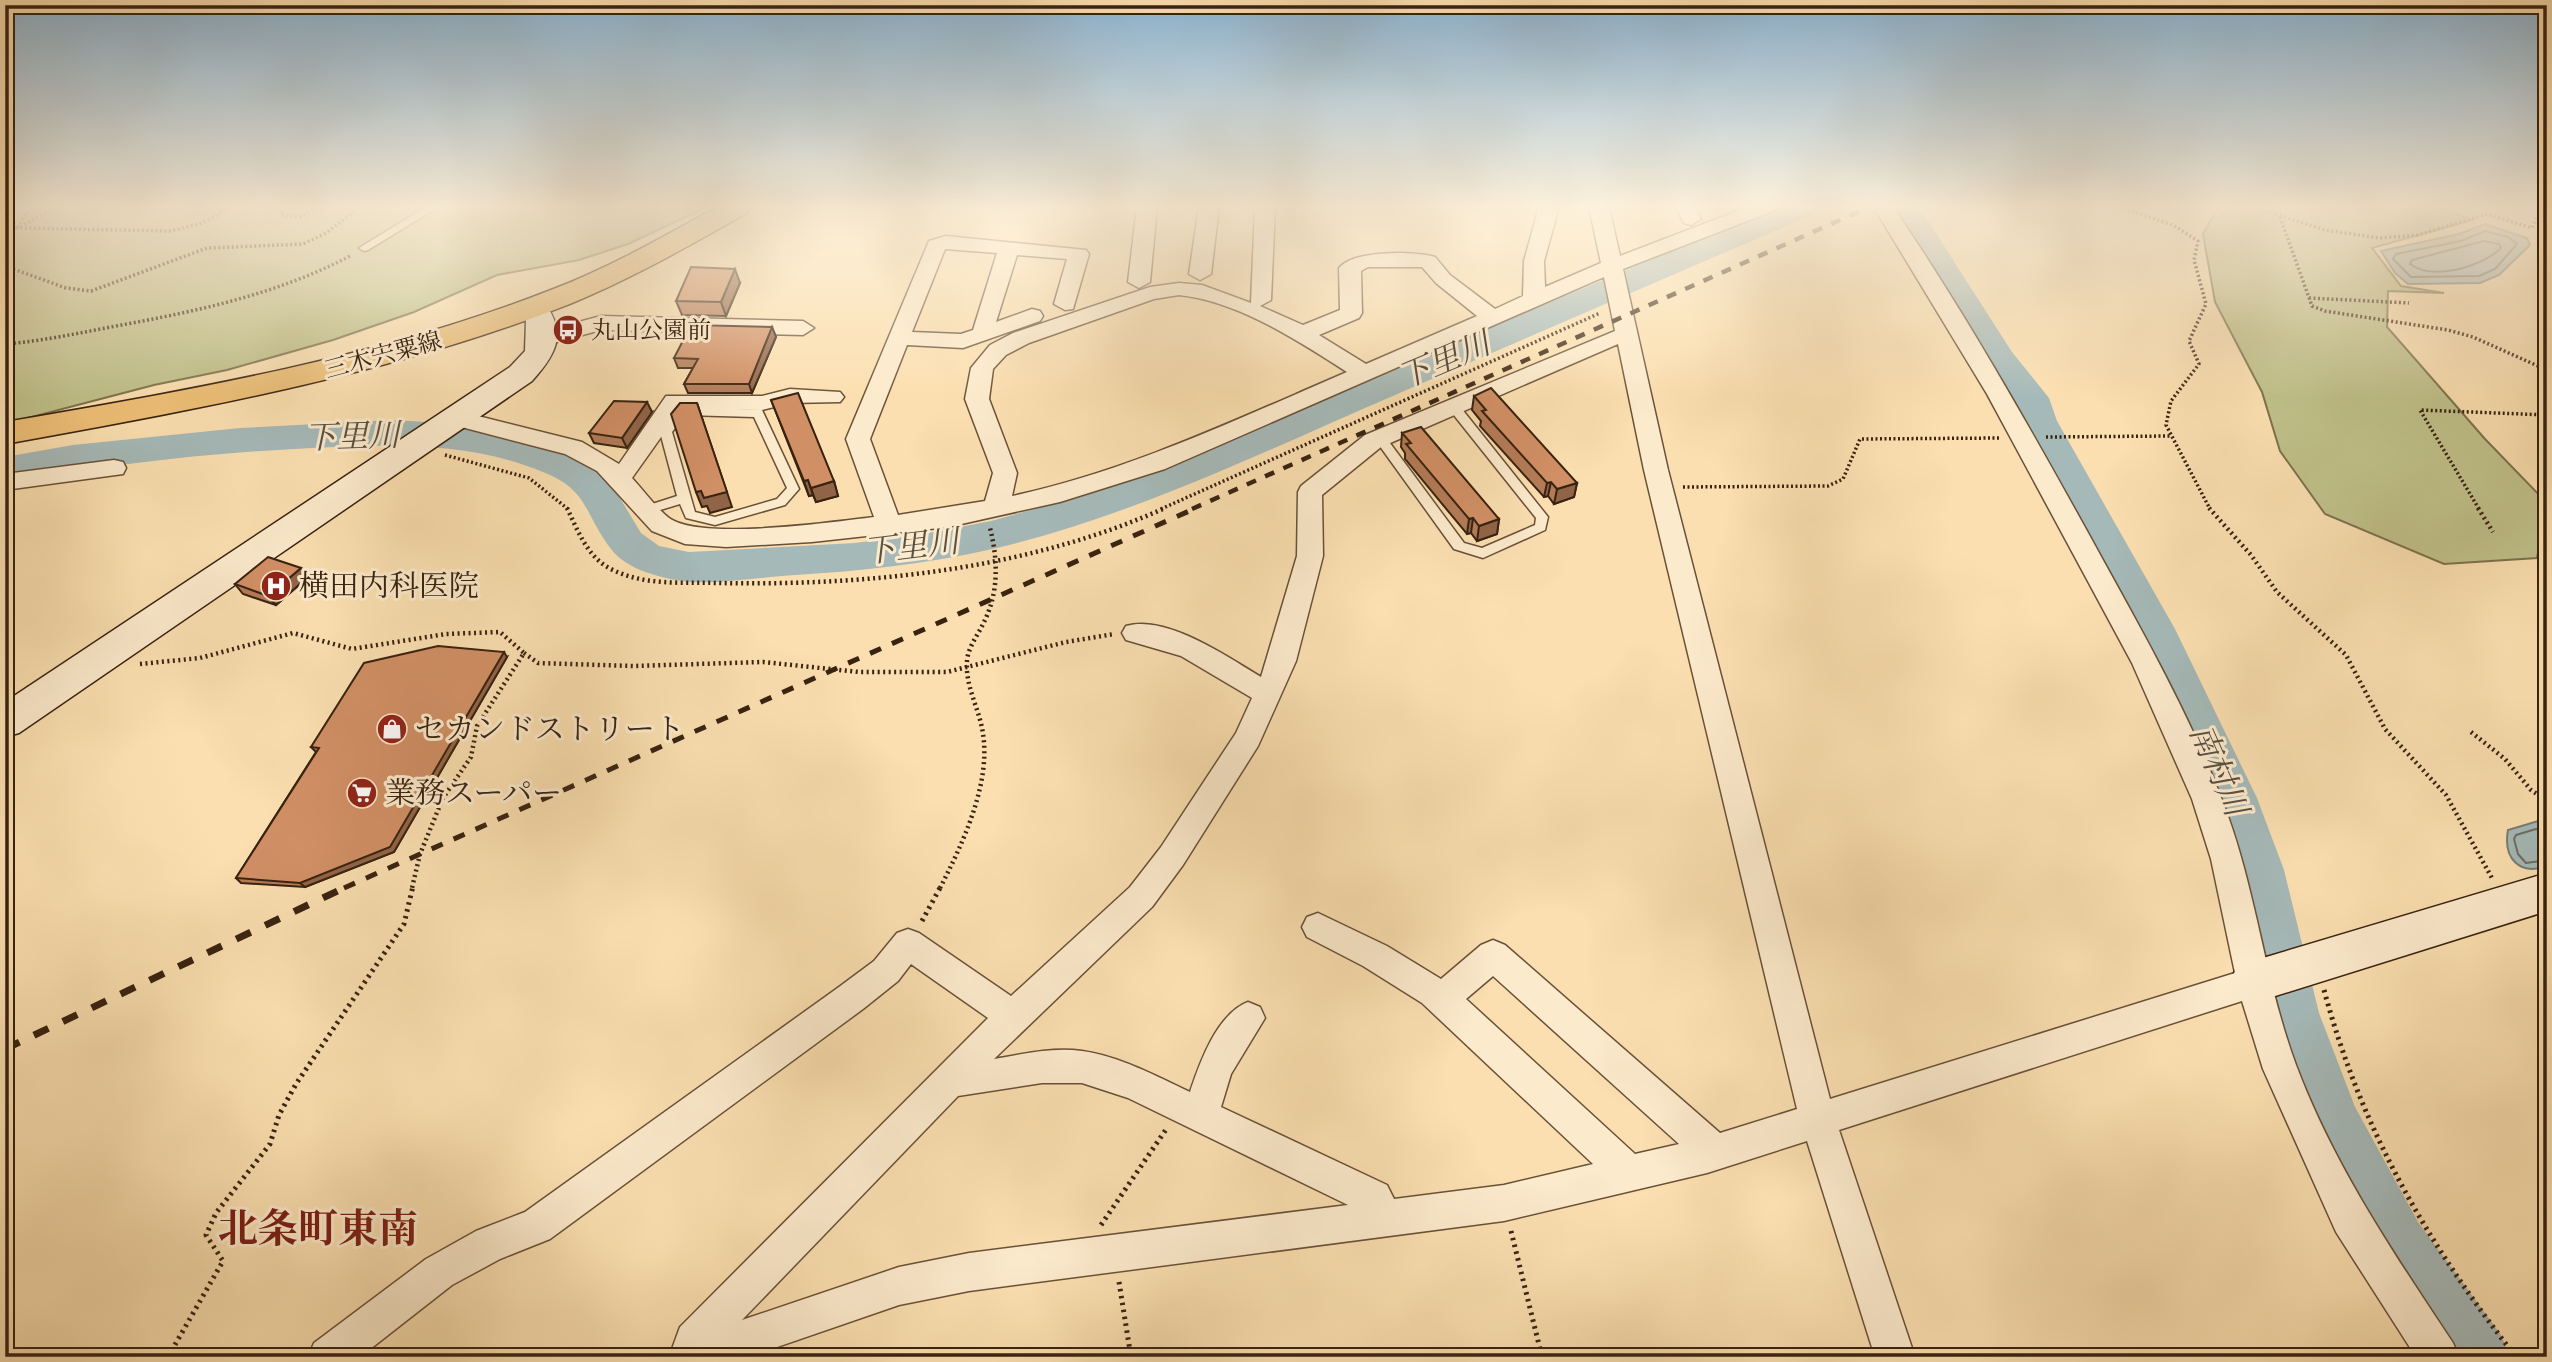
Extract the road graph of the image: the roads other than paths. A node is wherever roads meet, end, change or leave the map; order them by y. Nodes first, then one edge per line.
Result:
1 (623, 271) edge
2 (926, 271) edge
3 (1002, 271) edge
4 (1074, 271) edge
5 (1140, 271) edge
6 (1200, 271) edge
7 (1261, 271) edge
8 (1350, 271) edge
9 (1436, 271) edge
10 (1534, 271) edge
11 (1611, 271) edge
12 (1633, 271) edge
13 (1923, 271) edge
14 (1200, 274) junction
15 (1613, 280) junction
16 (1139, 282) junction
17 (1534, 301) junction
18 (1065, 304) junction
19 (534, 309) junction
20 (1493, 318) junction
21 (803, 328) dead end
22 (986, 333) junction
23 (1301, 334) junction
24 (1628, 334) junction
25 (899, 338) junction
26 (542, 339) junction
27 (1365, 373) junction
28 (832, 397) dead end
29 (1453, 406) junction
30 (454, 418) junction
31 (5, 433) edge
32 (1380, 438) junction
33 (114, 468) dead end
34 (617, 476) junction
35 (5, 482) edge
36 (684, 498) junction
37 (991, 509) junction
38 (647, 510) junction
39 (889, 525) junction
40 (1136, 634) road end
41 (1269, 694) junction
42 (5, 722) edge
43 (2528, 898) edge
44 (1318, 928) dead end
45 (2253, 982) junction
46 (1441, 999) junction
47 (1013, 1016) junction
48 (1248, 1018) dead end
49 (955, 1077) junction
50 (1191, 1112) junction
51 (1817, 1118) junction
52 (1714, 1152) junction
53 (1630, 1174) junction
54 (1384, 1219) junction
55 (691, 1356) edge
56 (328, 1357) edge
57 (1895, 1357) edge
58 (2440, 1357) edge

1 - 19 main road, 三木宍粟線
2 - 25 street
3 - 22 street
4 - 18 street
5 - 16 street
6 - 14 street
7 - 14 street
8 - 23 street
9 - 20 street
10 - 17 street
11 - 15 street
12 - 15 street
13 - 45 street
14 - 16 street
15 - 17 street
15 - 24 street
16 - 18 street
17 - 20 street
18 - 22 street
19 - 26 street
19 - 31 main road, 三木宍粟線
20 - 27 street
21 - 26 street
22 - 25 street
23 - 27 street
23 - 37 street
24 - 29 street
24 - 51 street
25 - 39 street
26 - 30 street
27 - 37 street
28 - 34 street
29 - 32 street
29 - 32 lane
30 - 34 street
30 - 42 street
32 - 41 street
33 - 35 street
34 - 38 street
36 - 36 lane
36 - 38 lane
37 - 39 street
38 - 39 street
40 - 41 street
41 - 47 street
43 - 45 street
44 - 46 street
45 - 51 street
45 - 58 street
46 - 52 street
46 - 53 street
47 - 49 street
47 - 56 street
48 - 50 street
49 - 50 street
49 - 55 street
50 - 54 street
51 - 52 street
51 - 57 street
52 - 53 street
53 - 54 street
54 - 55 street

